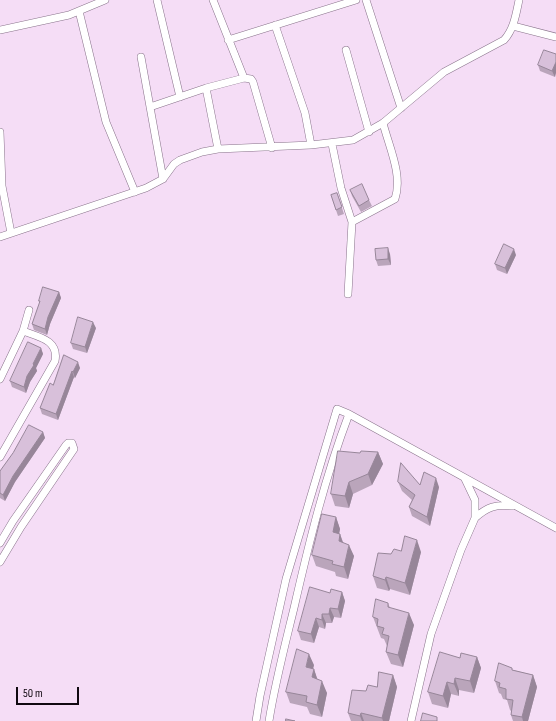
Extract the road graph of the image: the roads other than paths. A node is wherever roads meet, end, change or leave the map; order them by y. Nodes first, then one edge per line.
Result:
1 (105, 0) edge
2 (157, 0) edge
3 (213, 0) edge
4 (356, 0) edge
5 (366, 0) edge
6 (519, 0) edge
7 (79, 11) junction
8 (275, 25) junction
9 (513, 26) junction
10 (0, 30) edge
11 (556, 37) edge
12 (228, 40) junction
13 (346, 50) dead end
14 (141, 56) dead end
15 (244, 78) junction
16 (206, 88) junction
17 (180, 97) junction
18 (150, 107) junction
19 (401, 108) junction
20 (383, 123) junction
21 (0, 132) edge
22 (369, 132) junction
23 (332, 144) junction
24 (311, 145) junction
25 (272, 148) junction
26 (218, 149) junction
27 (163, 179) junction
28 (135, 192) junction
29 (352, 222) junction
30 (11, 233) junction
31 (0, 237) edge
32 (348, 294) dead end
33 (29, 310) dead end
34 (23, 331) junction
35 (0, 380) edge
36 (349, 414) junction
37 (0, 457) edge
38 (465, 479) junction
39 (516, 506) junction
40 (475, 518) junction
41 (556, 528) edge
42 (0, 543) edge
43 (0, 562) edge
44 (256, 721) edge
45 (270, 721) edge
46 (411, 721) edge

1 - 7 street
2 - 17 street
3 - 12 street
4 - 8 street
5 - 19 street
6 - 9 street
7 - 10 street
7 - 28 street
8 - 12 street
8 - 24 street
9 - 11 street
9 - 19 street
12 - 15 street
13 - 22 street
14 - 18 street
15 - 16 street
15 - 25 street
16 - 17 street
16 - 26 street
17 - 18 street
18 - 27 street
19 - 20 street
20 - 22 street
20 - 29 street
21 - 30 street
22 - 23 street
23 - 24 street
23 - 29 street
24 - 25 street
25 - 26 street
26 - 27 street
27 - 28 street
28 - 30 street
29 - 32 street
30 - 31 street
33 - 34 street
34 - 35 street
34 - 37 street
36 - 38 street
36 - 44 street
36 - 45 street
38 - 39 street
38 - 40 street
39 - 40 street
39 - 41 street
40 - 46 street
42 - 43 street

